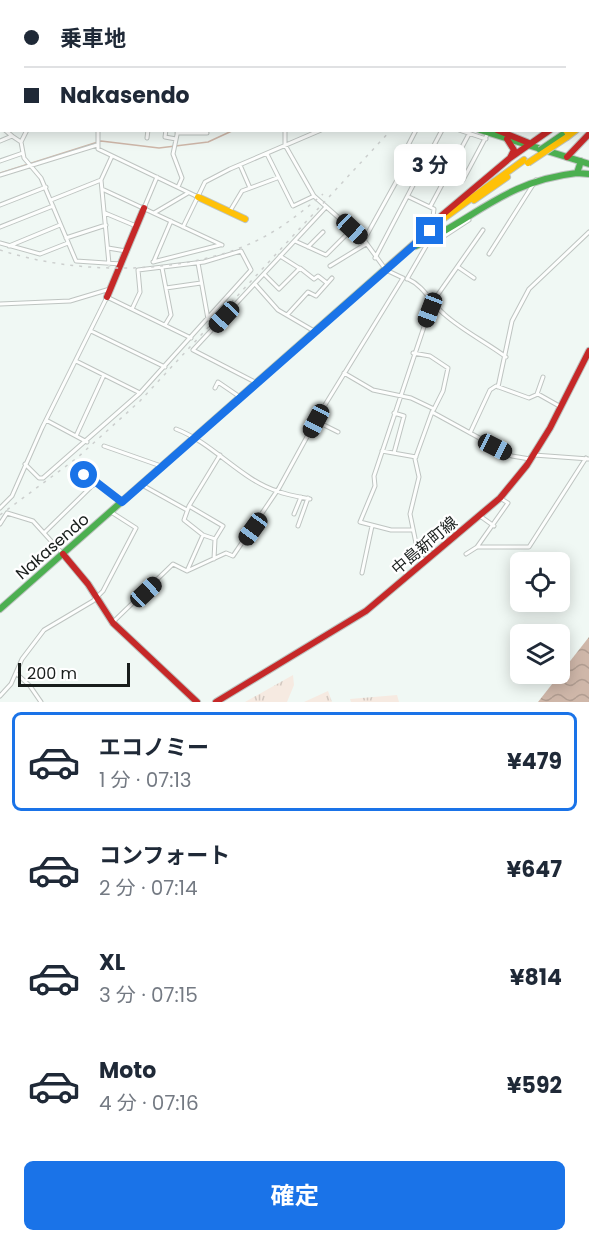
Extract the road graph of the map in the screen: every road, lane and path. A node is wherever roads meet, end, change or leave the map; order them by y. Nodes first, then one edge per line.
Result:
1 (7, 132) edge
2 (26, 132) edge
3 (98, 132) edge
4 (148, 132) edge
5 (166, 132) edge
6 (177, 132) edge
7 (285, 132) edge
8 (316, 132) edge
9 (415, 132) edge
10 (441, 132) edge
11 (464, 132) edge
12 (503, 132) edge
13 (547, 132) edge
14 (207, 133) dead end
15 (469, 134) junction
16 (488, 134) edge
17 (566, 134) edge
18 (12, 136) junction
19 (589, 136) edge
20 (147, 138) dead end
21 (176, 138) junction
22 (507, 139) junction
23 (0, 141) edge
24 (21, 142) junction
25 (530, 144) junction
26 (97, 145) junction
27 (285, 145) junction
28 (580, 145) dead end
29 (23, 153) junction
30 (267, 154) junction
31 (112, 156) junction
32 (567, 157) junction
33 (510, 158) junction
34 (0, 161) edge
35 (580, 161) junction
36 (589, 164) edge
37 (29, 165) junction
38 (240, 165) junction
39 (0, 169) edge
40 (448, 173) junction
41 (577, 173) junction
42 (589, 174) edge
43 (1, 175) edge
44 (157, 177) junction
45 (277, 178) junction
46 (537, 178) junction
47 (101, 180) junction
48 (46, 187) junction
49 (178, 187) junction
50 (250, 188) junction
51 (102, 189) junction
52 (189, 193) junction
53 (314, 196) junction
54 (408, 196) junction
55 (198, 197) junction
56 (51, 200) junction
57 (0, 205) edge
58 (53, 206) junction
59 (326, 207) junction
60 (430, 207) junction
61 (144, 208) junction
62 (230, 212) junction
63 (104, 213) junction
64 (154, 213) junction
65 (245, 219) dead end
66 (171, 221) junction
67 (432, 224) junction
68 (60, 225) junction
69 (106, 225) junction
70 (136, 226) junction
71 (183, 226) junction
72 (0, 227) edge
73 (352, 229) junction
74 (483, 230) dead end
75 (323, 231) dead end
76 (589, 232) edge
77 (67, 241) junction
78 (294, 241) junction
79 (429, 241) junction
80 (365, 242) junction
81 (0, 243) edge
82 (7, 246) junction
83 (309, 247) junction
84 (108, 248) junction
85 (410, 249) junction
86 (126, 251) junction
87 (489, 254) dead end
88 (280, 256) junction
89 (375, 258) junction
90 (198, 263) junction
91 (109, 264) junction
92 (121, 264) junction
93 (330, 266) dead end
94 (458, 267) junction
95 (162, 268) junction
96 (300, 268) junction
97 (386, 270) junction
98 (264, 274) junction
99 (332, 278) dead end
100 (405, 278) junction
101 (474, 278) dead end
102 (201, 283) junction
103 (327, 283) junction
104 (255, 284) junction
105 (111, 288) junction
106 (166, 288) junction
107 (107, 297) junction
108 (432, 303) junction
109 (0, 304) edge
110 (132, 309) junction
111 (286, 315) junction
112 (208, 319) junction
113 (165, 325) junction
114 (91, 330) junction
115 (316, 332) junction
116 (191, 338) junction
117 (413, 353) junction
118 (588, 354) edge
119 (506, 357) junction
120 (76, 361) junction
121 (165, 367) junction
122 (344, 373) junction
123 (104, 375) junction
124 (543, 377) dead end
125 (258, 383) junction
126 (498, 387) junction
127 (215, 388) dead end
128 (140, 393) junction
129 (537, 394) junction
130 (399, 395) junction
131 (242, 398) junction
132 (563, 408) junction
133 (433, 410) junction
134 (394, 413) junction
135 (46, 420) junction
136 (316, 421) junction
137 (176, 429) dead end
138 (338, 432) dead end
139 (470, 433) junction
140 (76, 436) junction
141 (196, 437) junction
142 (87, 442) junction
143 (104, 446) dead end
144 (382, 451) junction
145 (394, 453) junction
146 (220, 455) junction
147 (532, 456) junction
148 (416, 457) junction
149 (587, 459) edge
150 (25, 464) junction
151 (76, 466) dead end
152 (163, 467) junction
153 (94, 470) dead end
154 (94, 483) junction
155 (142, 485) junction
156 (277, 491) junction
157 (301, 497) junction
158 (500, 498) junction
159 (122, 502) junction
160 (1, 507) edge
161 (188, 508) junction
162 (111, 512) junction
163 (8, 513) junction
164 (294, 514) dead end
165 (480, 516) junction
166 (0, 524) edge
167 (298, 526) dead end
168 (372, 526) junction
169 (494, 526) junction
170 (413, 530) junction
171 (44, 533) junction
172 (203, 535) junction
173 (214, 539) junction
174 (477, 547) junction
175 (63, 554) junction
176 (466, 554) dead end
177 (214, 559) junction
178 (424, 562) junction
179 (187, 571) junction
180 (362, 573) dead end
181 (96, 598) junction
182 (0, 609) edge
183 (113, 623) junction
184 (16, 674) junction
185 (0, 696) edge
186 (41, 702) edge
187 (197, 702) edge
188 (216, 702) edge

1 - 18 street
2 - 24 street
3 - 26 street
4 - 20 street
5 - 21 street
6 - 14 street
6 - 21 street
7 - 27 street
8 - 27 street
9 - 80 street
10 - 54 street
11 - 15 street
12 - 25 main road
13 - 25 main road
15 - 16 street
15 - 40 street
16 - 22 main road
16 - 40 street
17 - 85 main road, Nakasendo, bridge
18 - 23 street
18 - 24 street
19 - 28 street
19 - 32 main road
21 - 49 street
22 - 25 main road
22 - 33 main road
24 - 29 street
25 - 32 main road
25 - 33 main road
26 - 31 street
26 - 37 street
27 - 30 street
27 - 53 street
29 - 34 street
29 - 37 street
30 - 38 street
30 - 45 street
31 - 44 street
31 - 47 street
32 - 35 main road
33 - 67 main road
35 - 36 main road
35 - 41 main road
37 - 43 street
37 - 48 street
38 - 50 street
38 - 55 street
39 - 43 street
40 - 60 street
41 - 42 main road
41 - 46 main road
44 - 49 street
44 - 61 street
45 - 50 street
45 - 53 street
46 - 79 main road
46 - 87 street
47 - 51 street
47 - 56 street
48 - 56 street
48 - 57 street
49 - 52 street
50 - 62 street
51 - 61 street
51 - 63 street
52 - 55 street
52 - 64 street
53 - 59 street
54 - 60 street
54 - 89 street
55 - 62 main road
55 - 71 street
56 - 58 street
58 - 68 street
58 - 72 street
59 - 73 street
59 - 78 street
60 - 67 street
61 - 64 street
61 - 70 main road
62 - 65 main road
63 - 69 street
63 - 70 street
64 - 66 street
66 - 71 street
66 - 71 street
67 - 85 main road
68 - 77 street
68 - 82 street
69 - 77 street
69 - 84 street
70 - 86 main road
73 - 80 street
73 - 83 street
74 - 94 street
75 - 83 street
76 - 119 street
77 - 82 street
77 - 91 street
78 - 83 street
78 - 88 street
79 - 85 main road
79 - 100 street
80 - 89 street
80 - 93 street
81 - 82 street
84 - 86 street
84 - 91 street
85 - 97 main road, Nakasendo
86 - 92 main road
88 - 96 street
88 - 98 street
89 - 97 street
90 - 95 street
90 - 102 street
90 - 112 street
91 - 92 street
92 - 105 main road
94 - 101 street
94 - 108 street
95 - 106 street
95 - 110 street
96 - 98 street
96 - 103 street
97 - 100 street
97 - 115 main road, Nakasendo
98 - 104 street
99 - 103 street
100 - 108 street
100 - 122 street
102 - 106 street
102 - 112 street
103 - 111 street
104 - 111 street
104 - 125 street
105 - 107 main road
105 - 109 street
106 - 113 street
107 - 110 street
107 - 114 street
108 - 117 street
108 - 119 street
110 - 113 street
111 - 115 street
112 - 116 street
113 - 116 street
114 - 120 street
114 - 121 street
115 - 125 main road, Nakasendo
116 - 121 street
117 - 130 street
117 - 133 street
118 - 132 main road, 中島新町線
119 - 126 street
120 - 123 street
120 - 135 street
121 - 128 street
122 - 130 street
122 - 136 street
123 - 128 street
123 - 140 street
124 - 129 street
125 - 131 main road, Nakasendo
126 - 129 street
126 - 139 street
127 - 131 street
128 - 142 street
129 - 132 street
130 - 133 street
130 - 134 street
131 - 141 main road, Nakasendo
132 - 147 main road, 中島新町線
133 - 139 street
133 - 148 street
134 - 144 street
134 - 145 street
135 - 140 street
135 - 150 street
136 - 138 street
136 - 156 street
137 - 141 street
139 - 147 street
140 - 142 street
141 - 146 street
141 - 152 main road, Nakasendo
142 - 150 street
143 - 152 street
144 - 145 street
144 - 168 street
145 - 148 street
146 - 156 street
146 - 161 street
147 - 149 street
147 - 158 main road, 中島新町線
148 - 170 street
149 - 174 street
150 - 160 street
151 - 154 street
152 - 155 main road, Nakasendo
153 - 154 street
154 - 159 street
154 - 171 street
155 - 159 main road, Nakasendo
155 - 161 street
156 - 157 street
156 - 177 street
157 - 164 street
157 - 167 street
158 - 165 main road, 中島新町線
158 - 169 street
159 - 162 main road, Nakasendo
160 - 163 street
161 - 172 street
161 - 173 street
162 - 175 main road, Nakasendo
162 - 181 street
163 - 166 street
163 - 171 street
165 - 169 street
165 - 178 main road, 中島新町線
168 - 170 street
168 - 180 street
169 - 174 street
170 - 178 street
171 - 175 street
172 - 173 street
172 - 179 street
173 - 177 street
174 - 176 street
175 - 181 main road
175 - 182 main road, Nakasendo
177 - 179 street
178 - 188 main road, 中島新町線
179 - 183 street
181 - 183 main road
181 - 184 street
183 - 187 main road
184 - 185 street
184 - 186 street

